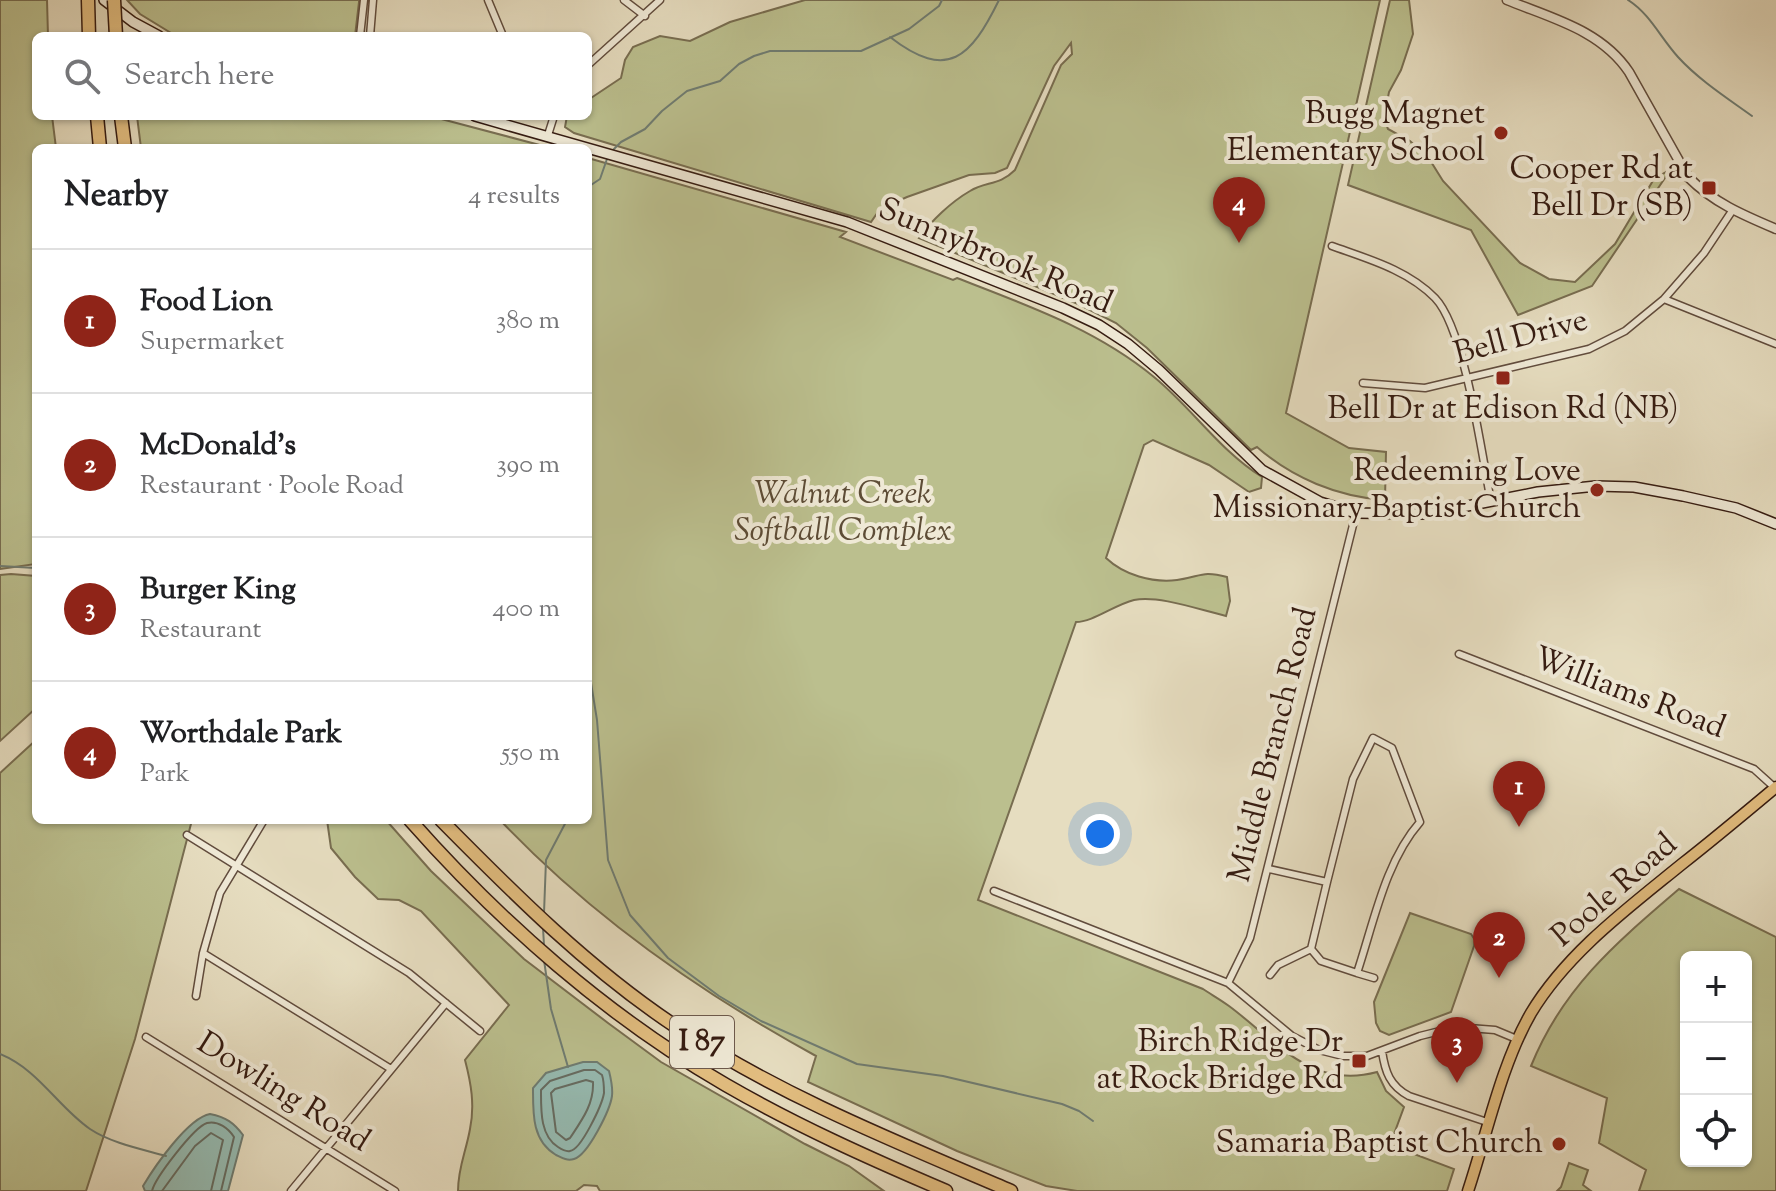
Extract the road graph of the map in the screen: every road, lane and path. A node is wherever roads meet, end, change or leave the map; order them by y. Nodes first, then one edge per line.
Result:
1 (88, 0) edge
2 (104, 0) edge
3 (114, 0) edge
4 (364, 0) edge
5 (373, 0) edge
6 (488, 0) edge
7 (624, 0) edge
8 (660, 0) edge
9 (1507, 0) edge
10 (645, 16) junction
11 (362, 27) junction
12 (89, 32) edge
13 (116, 32) edge
14 (152, 32) edge
15 (361, 32) edge
16 (370, 32) edge
17 (501, 32) edge
18 (592, 62) edge
19 (97, 120) edge
20 (122, 120) edge
21 (490, 120) edge
22 (553, 120) edge
23 (548, 135) junction
24 (100, 144) edge
25 (124, 144) edge
26 (577, 144) edge
27 (592, 149) edge
28 (1732, 211) junction
29 (1776, 229) edge
30 (1332, 246) dead end
31 (1664, 299) junction
32 (1776, 344) edge
33 (1466, 379) junction
34 (1363, 383) dead end
35 (1491, 502) junction
36 (1356, 513) junction
37 (1776, 524) edge
38 (1459, 654) dead end
39 (1776, 788) edge
40 (261, 824) edge
41 (414, 824) edge
42 (445, 824) edge
43 (187, 835) dead end
44 (235, 865) junction
45 (1269, 869) junction
46 (1327, 882) junction
47 (994, 891) dead end
48 (1311, 949) junction
49 (203, 953) junction
50 (1357, 973) junction
51 (1270, 975) dead end
52 (1374, 978) dead end
53 (1228, 983) junction
54 (196, 996) dead end
55 (446, 1003) junction
56 (480, 1031) dead end
57 (146, 1037) dead end
58 (1519, 1040) junction
59 (1382, 1051) junction
60 (391, 1069) junction
61 (1490, 1123) junction
62 (326, 1148) junction
63 (291, 1191) edge
64 (395, 1191) edge
65 (946, 1191) edge
66 (1011, 1191) edge
67 (1468, 1191) edge

1 - 12 highway
2 - 14 main road
3 - 13 highway, bridge
4 - 11 street
5 - 16 street
6 - 17 street
7 - 10 street
8 - 10 street
9 - 28 street
10 - 18 street
11 - 15 street
11 - 16 street
19 - 24 highway
20 - 25 highway
21 - 23 main road, Sunnybrook Road
22 - 23 street
23 - 26 main road, Sunnybrook Road
27 - 36 main road, Sunnybrook Road
28 - 29 street
28 - 31 street, Bell Drive
30 - 33 street
31 - 32 street
31 - 33 street, Bell Drive
33 - 34 street, Bell Drive
33 - 35 street
35 - 36 main road, Sunnybrook Road
35 - 37 main road, Sunnybrook Road
36 - 45 street, Middle Branch Road
38 - 39 street, Williams Road
39 - 58 main road, Poole Road
40 - 44 street
41 - 65 highway, I 87
42 - 66 highway, I 87
43 - 44 street
44 - 49 street
44 - 55 street
45 - 46 street
45 - 53 street, Middle Branch Road
46 - 48 street
46 - 50 street
47 - 53 street
48 - 50 street
48 - 51 street
49 - 54 street
49 - 60 street
50 - 52 street
53 - 59 street
55 - 56 street
55 - 60 street
57 - 62 street, Dowling Road
58 - 59 street
58 - 61 main road, Poole Road
59 - 61 street
60 - 62 street
61 - 67 main road, Poole Road
62 - 63 street
62 - 64 street, Dowling Road

